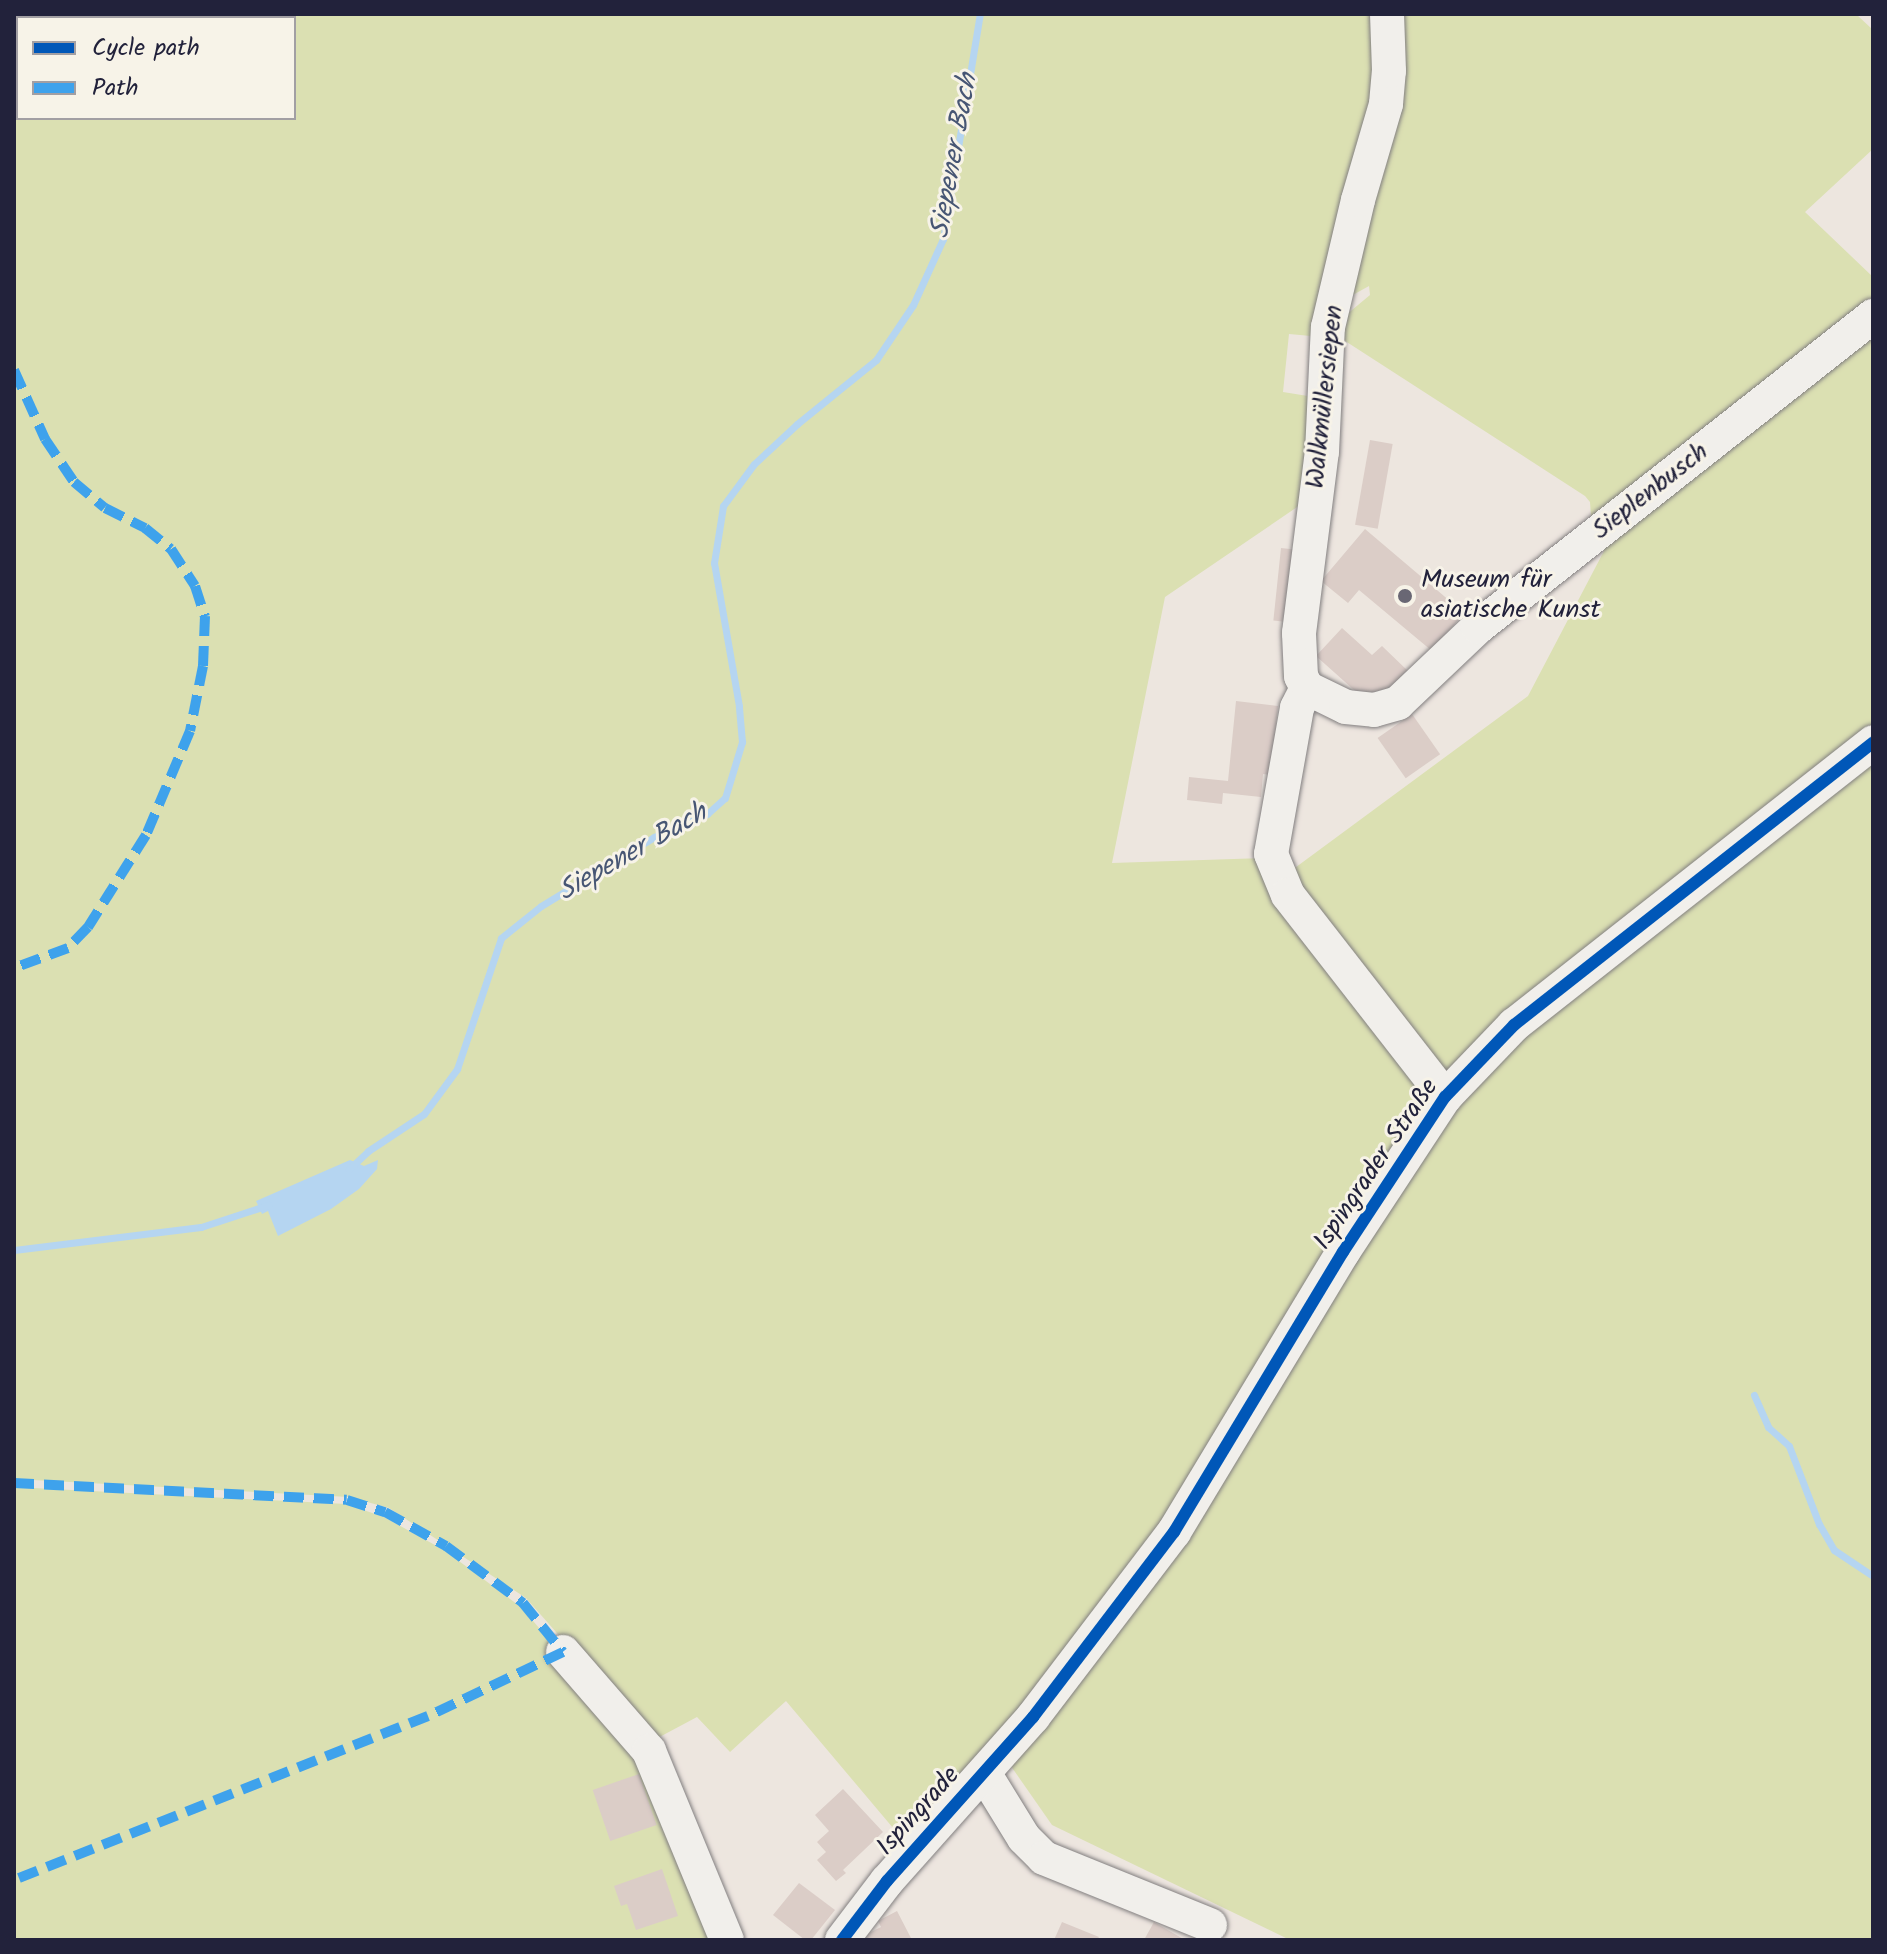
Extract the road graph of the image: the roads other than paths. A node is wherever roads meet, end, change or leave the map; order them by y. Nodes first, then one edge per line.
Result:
1 (1387, 14) edge
2 (1873, 316) edge
3 (1307, 688) junction
4 (1873, 742) edge
5 (1445, 1097) junction
6 (563, 1652) dead end
7 (1033, 1717) joint
8 (984, 1773) junction
9 (1210, 1925) dead end
10 (727, 1940) edge
11 (842, 1940) edge

1 - 3 street, Walkmüllersiepen
2 - 3 street, Sieplenbusch
3 - 5 street
4 - 5 street, Ispingrader Straße
5 - 7 street, Ispingrader Straße
6 - 10 street
7 - 8 street, Ispingrade
8 - 9 street
8 - 11 street, Ispingrade

